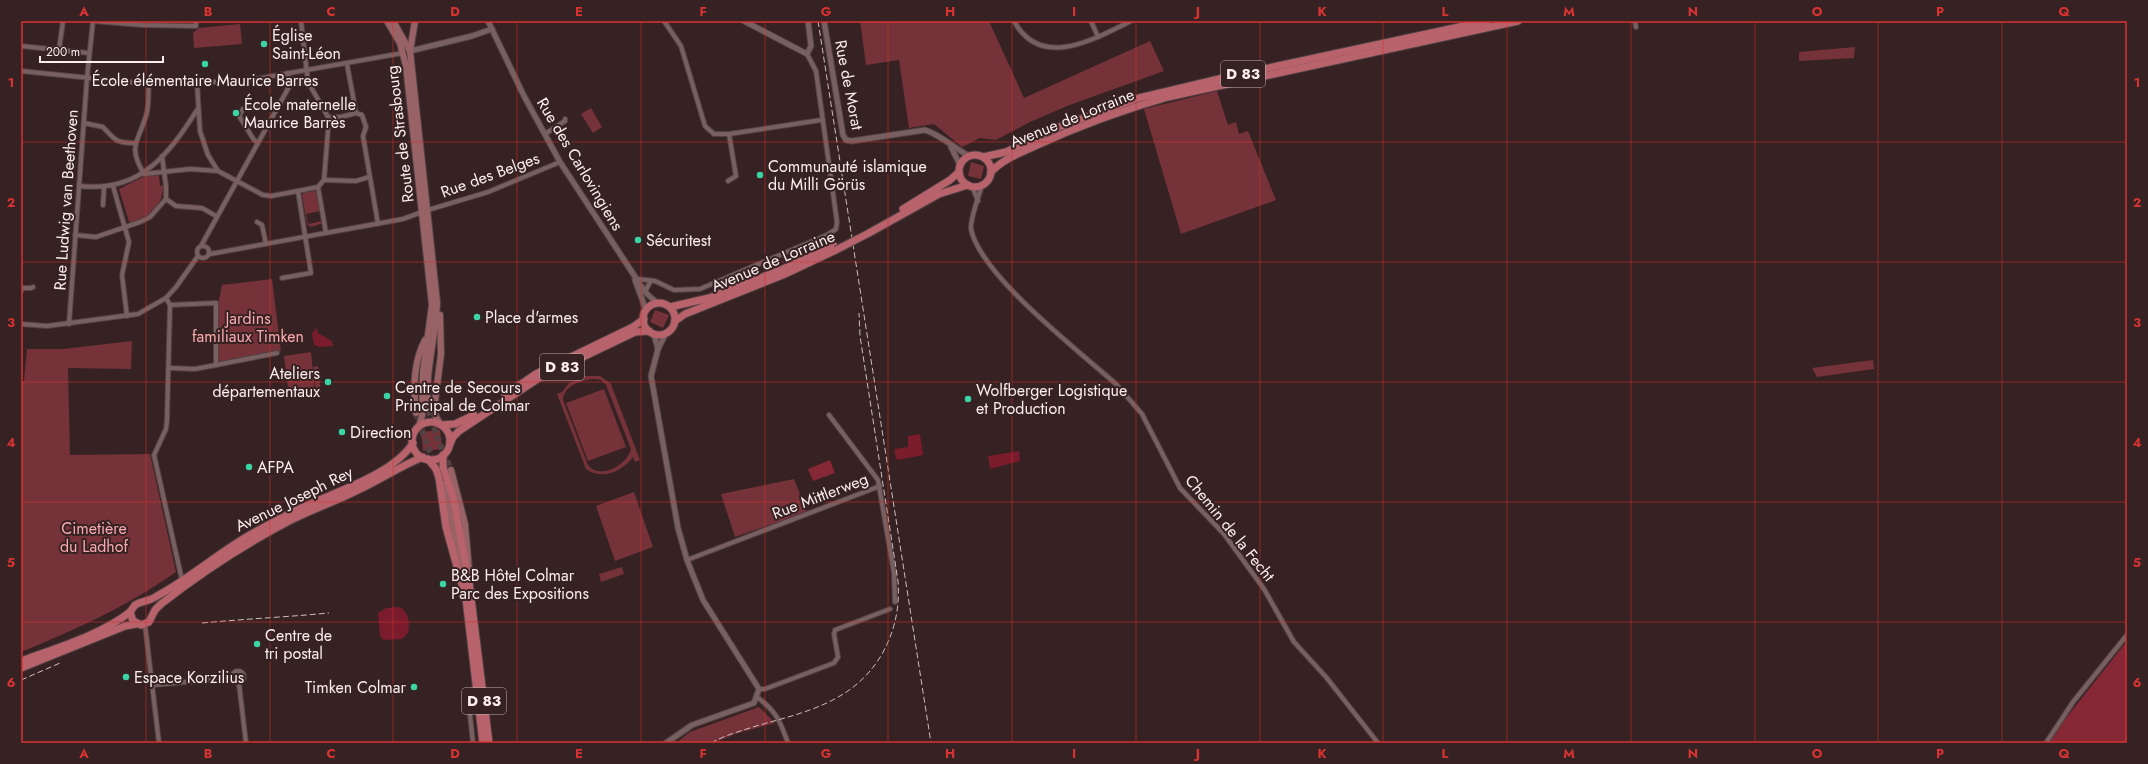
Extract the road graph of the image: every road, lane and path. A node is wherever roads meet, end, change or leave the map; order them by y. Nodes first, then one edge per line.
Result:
1 (63, 21) edge
2 (93, 21) edge
3 (301, 21) edge
4 (387, 21) edge
5 (393, 21) edge
6 (415, 21) edge
7 (488, 21) edge
8 (664, 21) edge
9 (744, 21) edge
10 (808, 21) edge
11 (824, 21) edge
12 (1014, 21) edge
13 (1091, 21) edge
14 (1131, 21) edge
15 (1487, 21) edge
16 (1518, 21) edge
17 (1635, 21) edge
18 (196, 23) edge
19 (1636, 27) dead end
20 (492, 30) junction
21 (402, 33) junction
22 (412, 33) junction
23 (1098, 37) junction
24 (21, 46) edge
25 (59, 50) junction
26 (407, 52) junction
27 (90, 53) junction
28 (807, 54) junction
29 (347, 64) junction
30 (307, 70) junction
31 (21, 71) edge
32 (288, 73) junction
33 (86, 78) junction
34 (308, 82) junction
35 (197, 83) junction
36 (149, 84) junction
37 (290, 85) junction
38 (278, 107) junction
39 (197, 110) junction
40 (356, 113) junction
41 (328, 117) junction
42 (565, 118) dead end
43 (821, 120) junction
44 (84, 123) junction
45 (545, 134) junction
46 (729, 134) junction
47 (135, 143) junction
48 (258, 143) junction
49 (951, 146) junction
50 (162, 156) junction
51 (969, 156) junction
52 (984, 157) junction
53 (560, 162) junction
54 (960, 168) junction
55 (218, 171) junction
56 (165, 172) junction
57 (991, 172) junction
58 (144, 174) junction
59 (369, 177) junction
60 (324, 180) junction
61 (237, 181) junction
62 (728, 181) dead end
63 (982, 185) junction
64 (79, 186) junction
65 (113, 186) junction
66 (970, 186) junction
67 (318, 187) junction
68 (104, 188) junction
69 (298, 191) junction
70 (166, 199) junction
71 (978, 202) junction
72 (103, 205) dead end
73 (425, 211) junction
74 (216, 216) junction
75 (257, 222) dead end
76 (378, 224) junction
77 (126, 226) junction
78 (868, 230) junction
79 (326, 233) junction
80 (75, 235) junction
81 (307, 237) junction
82 (266, 244) junction
83 (200, 246) junction
84 (835, 248) junction
85 (210, 254) junction
86 (198, 256) junction
87 (636, 277) junction
88 (282, 278) dead end
89 (650, 282) junction
90 (33, 287) dead end
91 (21, 291) edge
92 (645, 292) junction
93 (166, 298) junction
94 (437, 302) junction
95 (657, 303) junction
96 (170, 305) junction
97 (670, 307) junction
98 (646, 310) junction
99 (127, 316) junction
100 (644, 319) junction
101 (675, 321) junction
102 (21, 324) edge
103 (69, 324) junction
104 (651, 332) junction
105 (429, 333) junction
106 (666, 333) junction
107 (658, 349) junction
108 (277, 353) dead end
109 (216, 365) junction
110 (169, 368) junction
111 (428, 410) tunnel mouth
112 (416, 413) tunnel mouth
113 (829, 415) dead end
114 (441, 425) junction
115 (419, 426) junction
116 (413, 443) junction
117 (450, 444) junction
118 (444, 455) junction
119 (425, 458) junction
120 (451, 470) tunnel mouth
121 (444, 484) dead end
122 (880, 486) junction
123 (687, 560) junction
124 (182, 580) junction
125 (469, 582) junction
126 (466, 599) junction
127 (895, 602) dead end
128 (144, 603) junction
129 (890, 609) dead end
130 (130, 612) junction
131 (153, 614) junction
132 (136, 624) junction
133 (145, 625) junction
134 (2127, 635) edge
135 (21, 661) edge
136 (21, 668) edge
137 (232, 678) junction
138 (239, 684) junction
139 (152, 685) junction
140 (758, 689) junction
141 (757, 697) junction
142 (470, 715) dead end
143 (159, 743) edge
144 (246, 743) edge
145 (473, 743) edge
146 (483, 743) edge
147 (488, 743) edge
148 (666, 743) edge
149 (788, 743) edge
150 (1378, 743) edge
151 (2046, 743) edge

1 - 25 street
2 - 18 street
2 - 27 street, Rue Ludwig van Beethoven
3 - 30 street
4 - 26 main road
5 - 21 main road
6 - 22 main road
7 - 20 street, Rue des Carlovingiens
8 - 46 street
9 - 28 street
10 - 28 street
11 - 49 street, Rue de Morat
12 - 23 street
13 - 23 street
14 - 23 street
15 - 52 main road, Avenue de Lorraine / D 83
16 - 57 main road, Avenue de Lorraine / D 83
17 - 19 street
20 - 26 street
20 - 45 street, Rue des Carlovingiens
21 - 22 main road
21 - 26 main road
22 - 26 main road
24 - 25 street
25 - 27 street
26 - 29 street
26 - 73 main road, Route de Strasbourg
27 - 33 street, Rue Ludwig van Beethoven
28 - 43 street
29 - 30 street
29 - 40 street
30 - 32 street
30 - 34 street
31 - 33 street
32 - 35 street
32 - 37 street
33 - 36 street
33 - 44 street, Rue Ludwig van Beethoven
34 - 37 street
34 - 41 street
35 - 36 street
35 - 39 street
36 - 47 street
37 - 38 street
38 - 48 street
38 - 48 street
39 - 50 street
39 - 55 street
40 - 41 street
40 - 59 street
41 - 60 street
42 - 45 street
43 - 46 street
43 - 89 street
44 - 47 street
44 - 64 street, Rue Ludwig van Beethoven
45 - 53 street, Rue des Carlovingiens
46 - 62 street
47 - 58 street
48 - 61 street
49 - 51 street, Rue de Morat
49 - 54 street, Rue de Morat
50 - 56 street
50 - 58 street
51 - 52 main road
51 - 54 main road
52 - 57 main road
53 - 73 street, Rue des Belges
53 - 87 street, Rue des Carlovingiens
54 - 66 main road
54 - 78 main road, Avenue de Lorraine
55 - 56 street
55 - 61 street
56 - 58 street
56 - 70 street
57 - 63 main road
58 - 65 street
59 - 60 street
59 - 76 street
60 - 67 street
61 - 69 street
61 - 74 street
63 - 66 main road
63 - 71 street, Chemin de la Fecht
64 - 68 street
64 - 80 street, Rue Ludwig van Beethoven
65 - 68 street
65 - 77 street
66 - 71 street
66 - 78 main road, Avenue de Lorraine
67 - 69 street
67 - 79 street
68 - 72 street
69 - 81 street
70 - 74 street
70 - 77 street
71 - 150 street, Chemin de la Fecht
73 - 76 street, Rue des Belges
73 - 94 main road, Route de Strasbourg
73 - 105 main road, Route de Strasbourg
74 - 83 street
75 - 82 street
76 - 79 street, Rue des Belges
77 - 80 street
77 - 99 street
78 - 84 main road, Avenue de Lorraine
79 - 81 street, Rue des Belges
80 - 103 street, Rue Ludwig van Beethoven
81 - 82 street, Rue des Belges
81 - 88 street
82 - 85 street, Rue des Belges
83 - 85 street
83 - 86 street
84 - 97 main road, Avenue de Lorraine
84 - 101 main road, Avenue de Lorraine
85 - 86 street
86 - 93 street
87 - 89 street
87 - 92 street, Rue des Carlovingiens
87 - 98 street, Rue des Carlovingiens
89 - 92 street
90 - 91 street
92 - 95 street, Rue des Carlovingiens
93 - 96 street
93 - 99 street
94 - 111 main road, Route de Strasbourg
94 - 114 main road, Route de Strasbourg
95 - 97 main road
95 - 98 main road
96 - 109 street
96 - 110 street
97 - 101 main road
98 - 100 main road
99 - 103 street
100 - 104 main road
100 - 114 main road, D 83
101 - 106 main road
102 - 103 street
104 - 106 main road
104 - 107 street
104 - 117 main road, D 83
105 - 112 main road, Route de Strasbourg
105 - 115 main road, Route de Strasbourg
106 - 107 street
107 - 123 street
108 - 109 street
109 - 110 street
110 - 124 street
113 - 122 street, Rue Mittlerweg
114 - 115 main road
114 - 117 main road
115 - 116 main road
116 - 119 main road
116 - 124 main road, Avenue Joseph Rey
117 - 118 main road
118 - 119 main road
118 - 125 main road, D 83
119 - 126 main road, D 83
119 - 131 main road, Avenue Joseph Rey
120 - 125 main road, D 83
121 - 126 main road, D 83
122 - 123 street, Rue Mittlerweg
122 - 127 street
123 - 140 street
124 - 128 main road, Avenue Joseph Rey
125 - 147 main road, D 83
126 - 146 main road, D 83
128 - 130 main road, Avenue Joseph Rey
128 - 131 main road
129 - 140 street
130 - 132 main road
130 - 135 main road, Avenue Joseph Rey
131 - 133 main road, Avenue Joseph Rey
132 - 133 main road
132 - 136 main road
133 - 139 street
134 - 151 street
137 - 138 street
137 - 138 street
137 - 139 street
138 - 144 street
139 - 143 street
140 - 141 street
141 - 148 street
141 - 149 street
142 - 145 street

